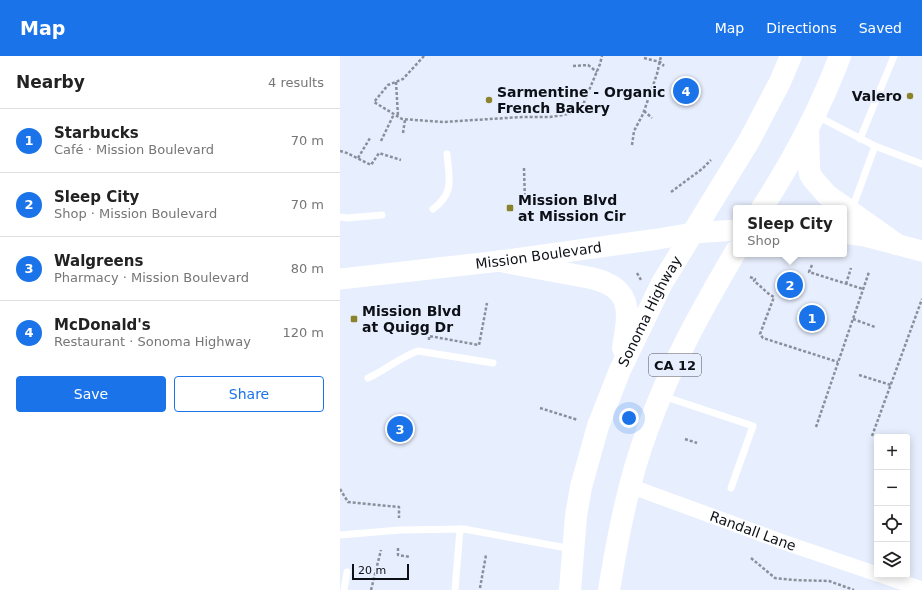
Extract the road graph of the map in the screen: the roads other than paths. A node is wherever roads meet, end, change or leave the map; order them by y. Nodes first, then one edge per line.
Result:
1 (791, 56) edge
2 (840, 56) edge
3 (894, 56) edge
4 (811, 120) junction
5 (860, 139) junction
6 (875, 146) junction
7 (447, 154) dead end
8 (922, 164) edge
9 (764, 205) edge
10 (843, 205) edge
11 (847, 208) edge
12 (433, 209) dead end
13 (852, 211) junction
14 (382, 215) dead end
15 (340, 217) edge
16 (733, 230) edge
17 (693, 232) junction
18 (847, 233) edge
19 (896, 244) junction
20 (922, 251) edge
21 (733, 256) edge
22 (500, 261) junction
23 (340, 279) edge
24 (493, 363) dead end
25 (620, 370) junction
26 (368, 378) dead end
27 (661, 396) junction
28 (630, 486) junction
29 (731, 488) dead end
30 (460, 529) junction
31 (340, 535) edge
32 (573, 549) junction
33 (347, 572) dead end
34 (874, 573) edge
35 (889, 578) edge
36 (922, 589) edge
37 (344, 590) edge
38 (455, 590) edge
39 (570, 590) edge
40 (609, 590) edge

1 - 17 main road, Sonoma Highway / CA 12
2 - 4 main road
3 - 5 lane
4 - 5 lane
4 - 9 main road
4 - 10 main road
5 - 6 lane
6 - 8 lane
6 - 13 lane
7 - 12 lane
11 - 13 main road
13 - 19 main road
14 - 15 lane
16 - 17 main road, Mission Boulevard
17 - 22 main road, Mission Boulevard
17 - 25 main road, Sonoma Highway / CA 12
18 - 19 main road
19 - 20 main road
21 - 27 main road, CA 12
22 - 23 main road, Mission Boulevard
22 - 25 main road
24 - 26 lane
25 - 32 main road, Sonoma Highway / CA 12
27 - 28 main road, CA 12
27 - 29 lane
28 - 34 street, Randall Lane
28 - 40 main road, CA 12
30 - 31 lane
30 - 32 lane
30 - 38 lane
32 - 39 main road, Sonoma Highway / CA 12
33 - 37 lane
35 - 36 street

